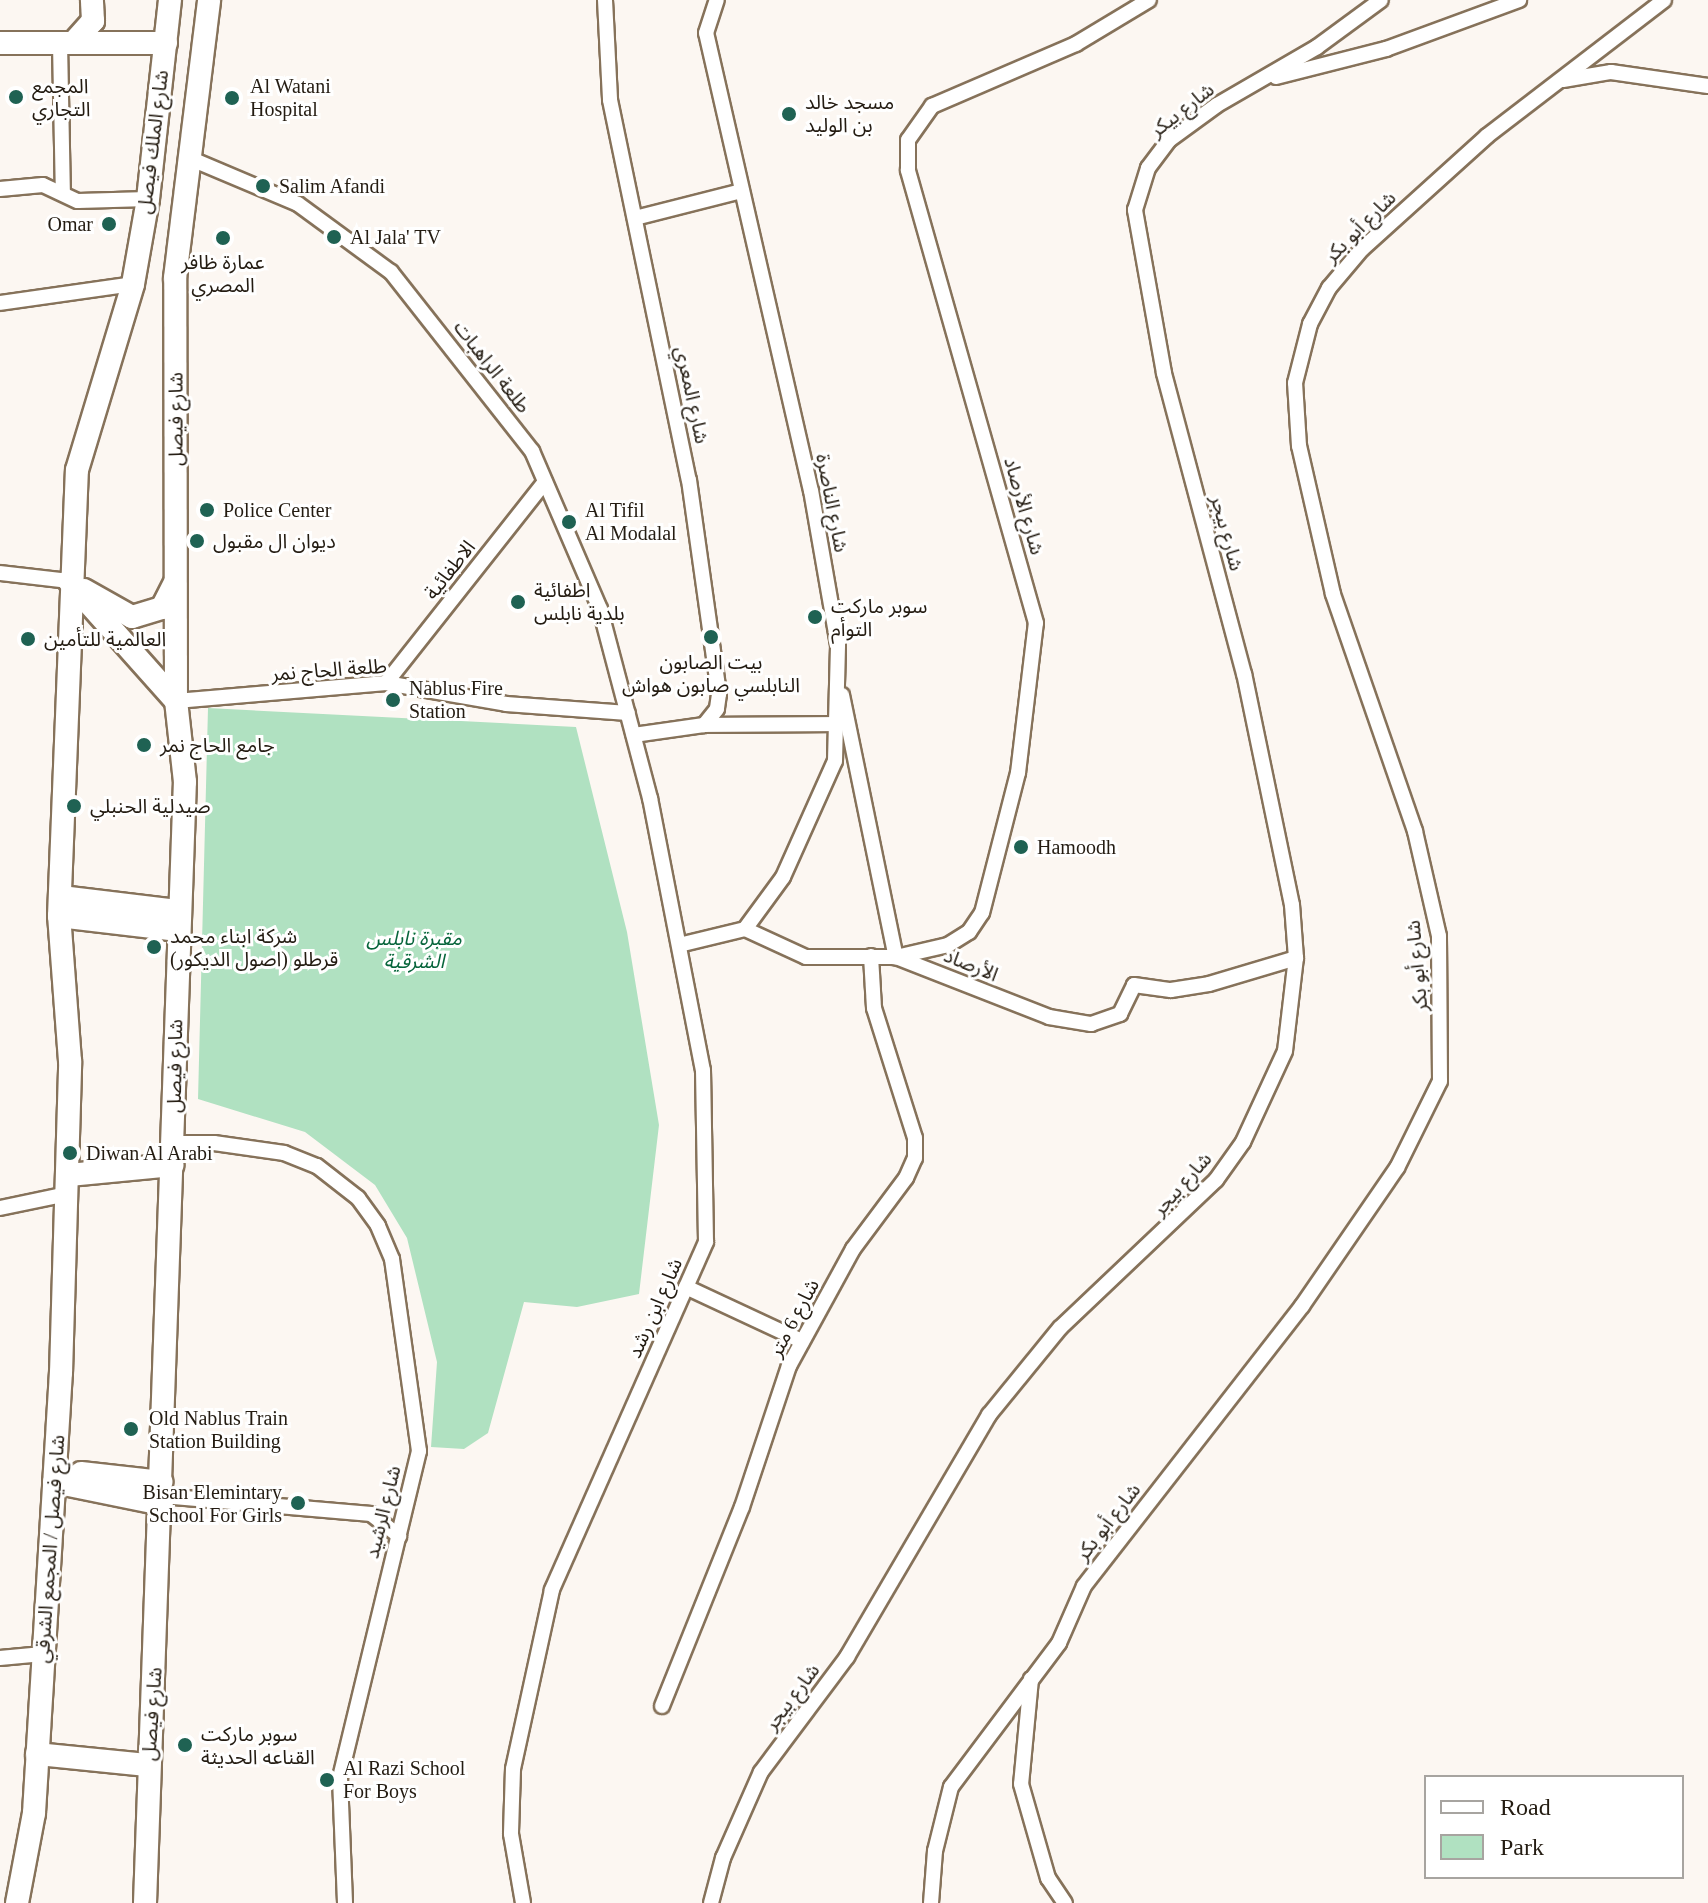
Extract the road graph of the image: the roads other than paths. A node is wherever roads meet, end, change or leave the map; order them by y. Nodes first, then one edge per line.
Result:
1 (92, 0) edge
2 (170, 0) edge
3 (209, 0) edge
4 (1149, 0) edge
5 (1381, 0) edge
6 (1519, 0) edge
7 (1664, 0) edge
8 (604, 1) edge
9 (711, 1) edge
10 (0, 43) edge
11 (67, 43) junction
12 (166, 43) junction
13 (1260, 81) junction
14 (1558, 81) junction
15 (1708, 86) edge
16 (189, 158) junction
17 (0, 189) edge
18 (742, 191) junction
19 (63, 193) junction
20 (148, 199) junction
21 (635, 218) junction
22 (175, 278) joint
23 (133, 284) junction
24 (0, 303) edge
25 (1164, 373) joint
26 (545, 482) junction
27 (0, 573) edge
28 (69, 581) junction
29 (176, 581) junction
30 (837, 671) junction
31 (386, 683) junction
32 (176, 701) junction
33 (628, 713) junction
34 (836, 724) junction
35 (704, 725) junction
36 (634, 735) junction
37 (60, 906) junction
38 (178, 921) junction
39 (745, 929) junction
40 (679, 945) junction
41 (871, 956) junction
42 (896, 957) junction
43 (1296, 958) junction
44 (174, 1154) junction
45 (68, 1185) junction
46 (0, 1208) edge
47 (686, 1287) junction
48 (802, 1341) junction
49 (55, 1476) junction
50 (162, 1494) junction
51 (399, 1536) junction
52 (43, 1654) junction
53 (0, 1658) edge
54 (1031, 1678) junction
55 (662, 1706) dead end
56 (37, 1754) junction
57 (148, 1765) junction
58 (17, 1903) edge
59 (145, 1903) edge
60 (345, 1903) edge
61 (523, 1903) edge
62 (711, 1903) edge
63 (931, 1903) edge
64 (1065, 1903) edge

1 - 11 main road
2 - 12 main road, شارع الملك فيصل
3 - 16 main road, شارع الملك فيصل
4 - 42 street, شارع الأرصاد
5 - 13 street, شارع بيكر
6 - 13 street
7 - 14 street, شارع أبو بكر
8 - 21 street, شارع المعري
9 - 18 street, شارع الناصرة
10 - 11 main road
11 - 12 main road
11 - 19 street
12 - 20 main road, شارع الملك فيصل
13 - 25 street, شارع بيكر
14 - 15 street
14 - 54 street, شارع أبو بكر
16 - 22 main road, شارع الملك فيصل
16 - 26 street, طلعة الراهبات
17 - 19 street
18 - 21 street
18 - 30 street, شارع الناصرة
19 - 20 street
20 - 23 main road, شارع الملك فيصل
21 - 35 street, شارع المعري
22 - 29 main road, شارع فيصل
23 - 24 street
23 - 28 main road, شارع الملك فيصل
25 - 43 street, شارع بيجر
26 - 31 street, الاطفائية
26 - 33 street, طلعة الراهبات
27 - 28 street
28 - 29 main road
28 - 32 main road
28 - 37 main road, شارع فيصل / المجمع الشرقي
29 - 32 main road, شارع فيصل
30 - 34 street, شارع الناصرة
30 - 42 street
31 - 32 street, طلعة الحاج نمر
31 - 33 street, طلعة الحاج نمر
32 - 38 main road, شارع فيصل
33 - 36 street, شارع ابن رشد
34 - 35 street
34 - 39 street, شارع الناصرة
35 - 36 street
36 - 40 street, شارع ابن رشد
37 - 38 main road
37 - 45 main road, شارع فيصل / المجمع الشرقي
38 - 44 main road, شارع فيصل
39 - 40 street
39 - 41 street, شارع الأرصاد
40 - 47 street, شارع ابن رشد
41 - 42 street, شارع الأرصاد
41 - 48 street, شارع 6 متر
42 - 43 street, الأرصاد
43 - 62 street, شارع بيجر
44 - 45 main road
44 - 50 main road, شارع فيصل
44 - 51 street, شارع الرشيد
45 - 46 street
45 - 49 main road, شارع فيصل / المجمع الشرقي
47 - 48 street
47 - 61 street, شارع ابن رشد
48 - 55 street, شارع 6 متر
49 - 50 main road
49 - 52 main road, شارع فيصل / المجمع الشرقي
50 - 51 street
50 - 57 main road, شارع فيصل
51 - 60 street, شارع الرشيد
52 - 53 street
52 - 56 main road, شارع فيصل / المجمع الشرقي
54 - 63 street, شارع أبو بكر
54 - 64 street
56 - 57 main road
56 - 58 main road, شارع فيصل / المجمع الشرقي
57 - 59 main road, شارع فيصل

